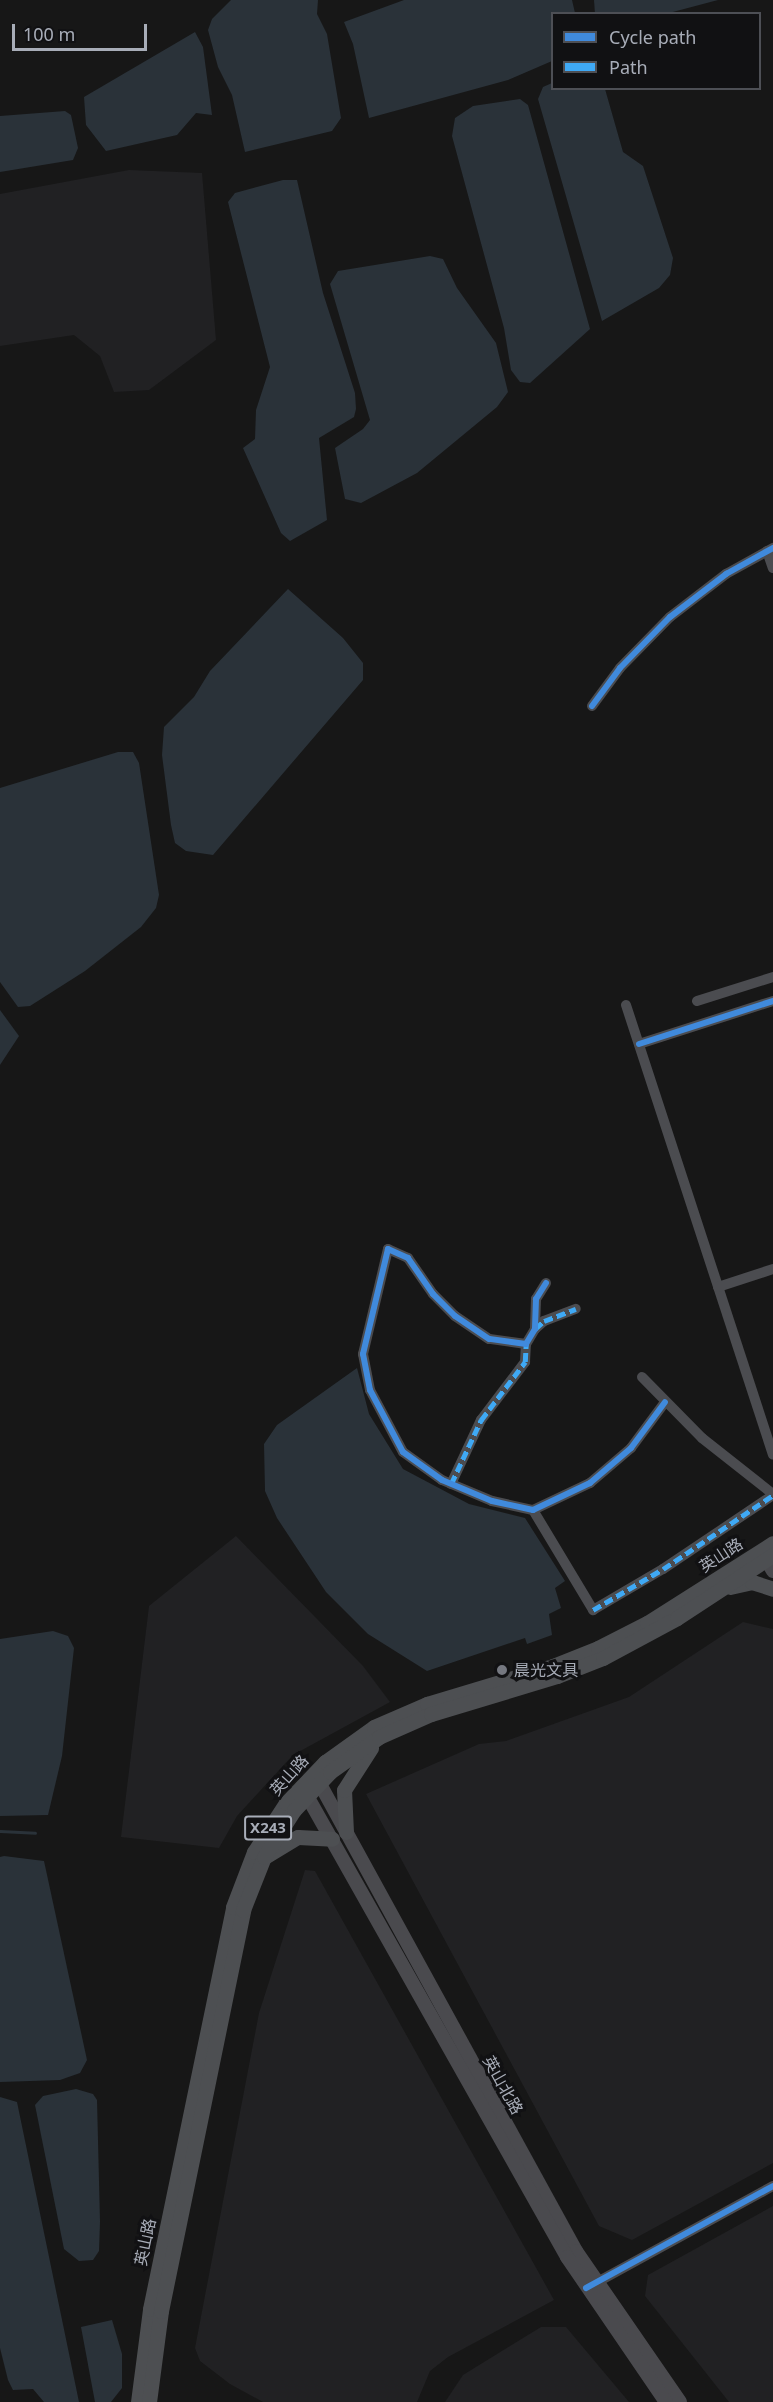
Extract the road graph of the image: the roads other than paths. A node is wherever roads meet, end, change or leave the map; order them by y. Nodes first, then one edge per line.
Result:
1 (770, 550) edge
2 (773, 568) edge
3 (592, 706) dead end
4 (773, 977) edge
5 (773, 1000) edge
6 (698, 1001) dead end
7 (626, 1005) dead end
8 (639, 1044) junction
9 (773, 1269) edge
10 (546, 1283) dead end
11 (718, 1287) junction
12 (576, 1309) dead end
13 (535, 1329) junction
14 (526, 1344) junction
15 (642, 1377) dead end
16 (665, 1402) junction
17 (773, 1455) edge
18 (451, 1484) junction
19 (773, 1495) edge
20 (533, 1510) junction
21 (770, 1554) edge
22 (773, 1589) edge
23 (716, 1592) junction
24 (379, 1737) junction
25 (317, 1778) junction
26 (304, 1790) junction
27 (339, 1836) junction
28 (264, 1857) junction
29 (773, 2186) edge
30 (591, 2285) junction
31 (138, 2402) edge
32 (149, 2402) edge
33 (666, 2402) edge
34 (680, 2402) edge

1 - 2 street
1 - 3 street
4 - 6 street
5 - 8 street
7 - 8 street
8 - 11 street
9 - 11 street
10 - 13 street
11 - 17 street
12 - 13 street
13 - 14 street
14 - 18 street
14 - 18 street
15 - 16 street
16 - 19 street
16 - 20 street
18 - 20 street
19 - 20 street
21 - 23 main road, 英山路 / X243
21 - 25 main road, 英山路 / X243
22 - 23 main road
23 - 24 main road, 英山路 / X243
24 - 25 main road, 英山路 / X243
24 - 27 main road
25 - 26 main road, 英山路 / X243
25 - 27 main road, 英山北路
26 - 27 main road, 英山北路
26 - 28 main road, 英山路 / X243
26 - 31 main road, 英山路 / X243
27 - 28 main road
27 - 30 main road, 英山北路
28 - 32 main road, 英山路 / X243
29 - 30 street
30 - 33 main road, 英山北路
30 - 34 main road, 英山北路

